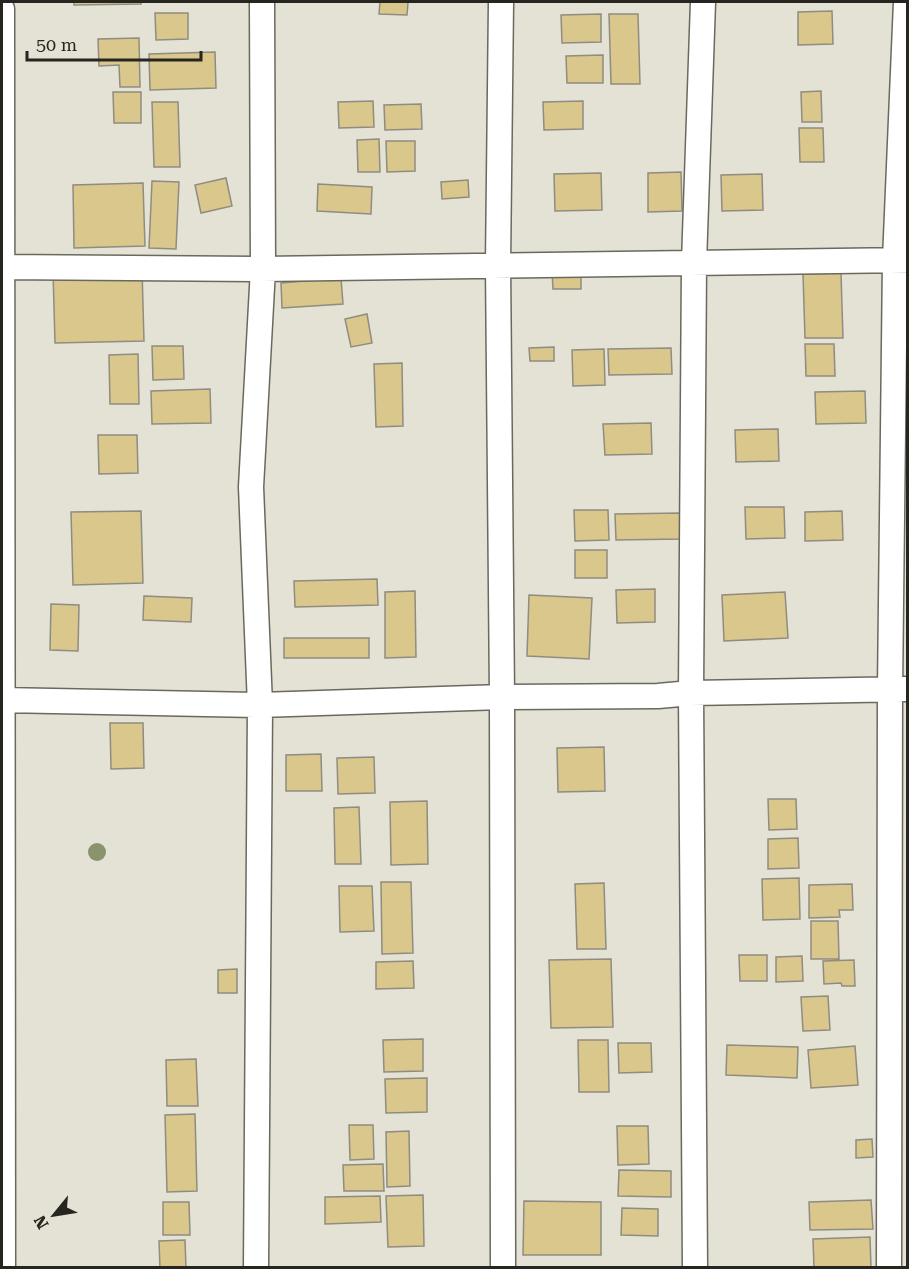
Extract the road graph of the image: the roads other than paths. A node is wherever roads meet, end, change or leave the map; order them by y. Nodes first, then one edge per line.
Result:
1 (262, 2) edge
2 (501, 2) edge
3 (703, 2) edge
4 (906, 2) edge
5 (2, 9) edge
6 (902, 260) edge
7 (694, 263) junction
8 (498, 265) junction
9 (3, 267) junction
10 (263, 269) junction
11 (899, 689) edge
12 (691, 693) junction
13 (502, 697) junction
14 (2, 701) edge
15 (260, 705) junction
16 (3, 1268) edge
17 (256, 1268) edge
18 (503, 1268) edge
19 (695, 1268) edge
20 (889, 1268) edge

1 - 10 street
2 - 8 street
3 - 7 street
4 - 6 street
5 - 9 street
6 - 7 street
6 - 11 street
7 - 8 street
7 - 12 street
8 - 10 street
8 - 13 street
9 - 10 street
9 - 14 street
10 - 15 street
11 - 12 street
11 - 20 street
12 - 13 street
12 - 19 street
13 - 15 street
13 - 18 street
14 - 15 street
14 - 16 street
15 - 17 street

